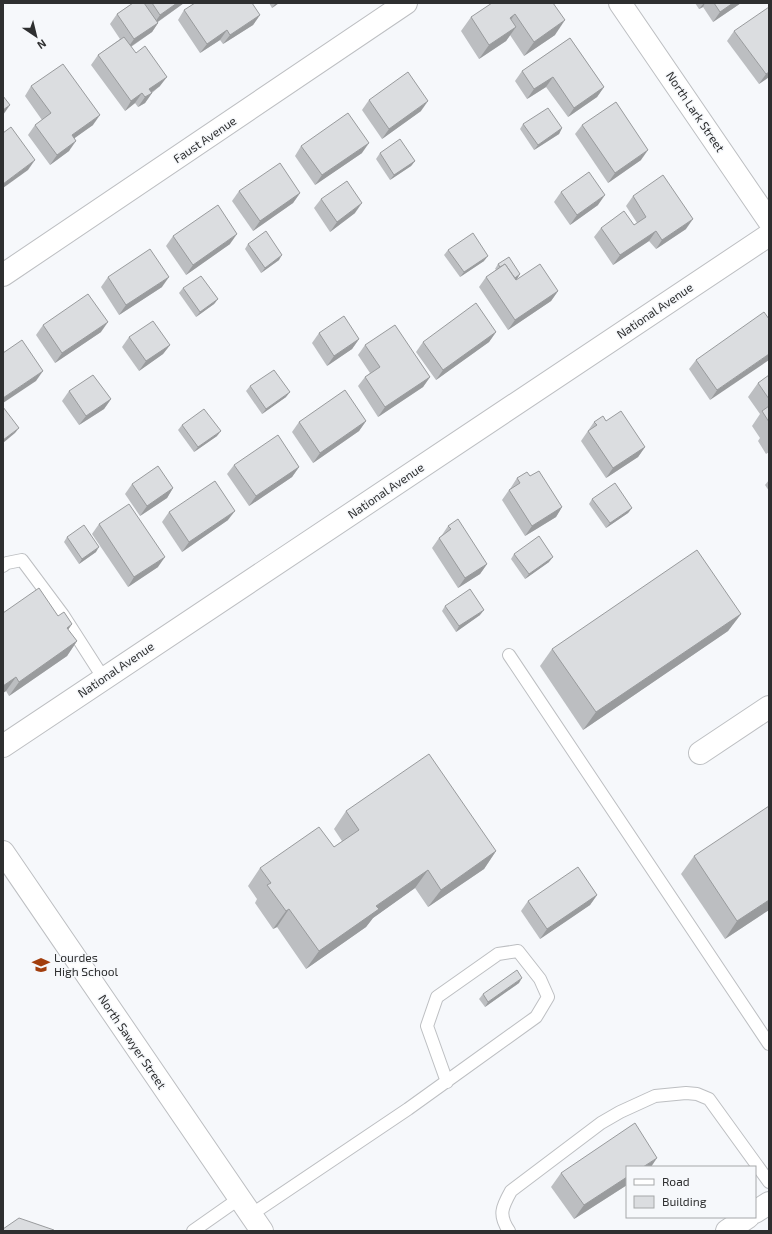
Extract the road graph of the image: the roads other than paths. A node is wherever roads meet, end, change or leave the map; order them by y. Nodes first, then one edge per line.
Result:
1 (406, 3) edge
2 (620, 3) edge
3 (769, 221) edge
4 (769, 235) edge
5 (3, 275) edge
6 (3, 566) edge
7 (509, 655) dead end
8 (104, 679) junction
9 (769, 707) edge
10 (3, 746) edge
11 (700, 754) dead end
12 (3, 852) edge
13 (769, 1044) edge
14 (447, 1082) junction
15 (769, 1182) edge
16 (769, 1203) edge
17 (756, 1213) edge
18 (251, 1214) edge
19 (193, 1231) edge
20 (509, 1231) edge

1 - 5 street, Faust Avenue
2 - 3 street, North Lark Street
4 - 8 street, National Avenue
6 - 8 lane
7 - 13 lane
8 - 10 street, National Avenue
9 - 11 street
12 - 18 street, North Sawyer Street
14 - 14 lane
14 - 18 lane
15 - 20 lane
16 - 17 street
18 - 19 lane

